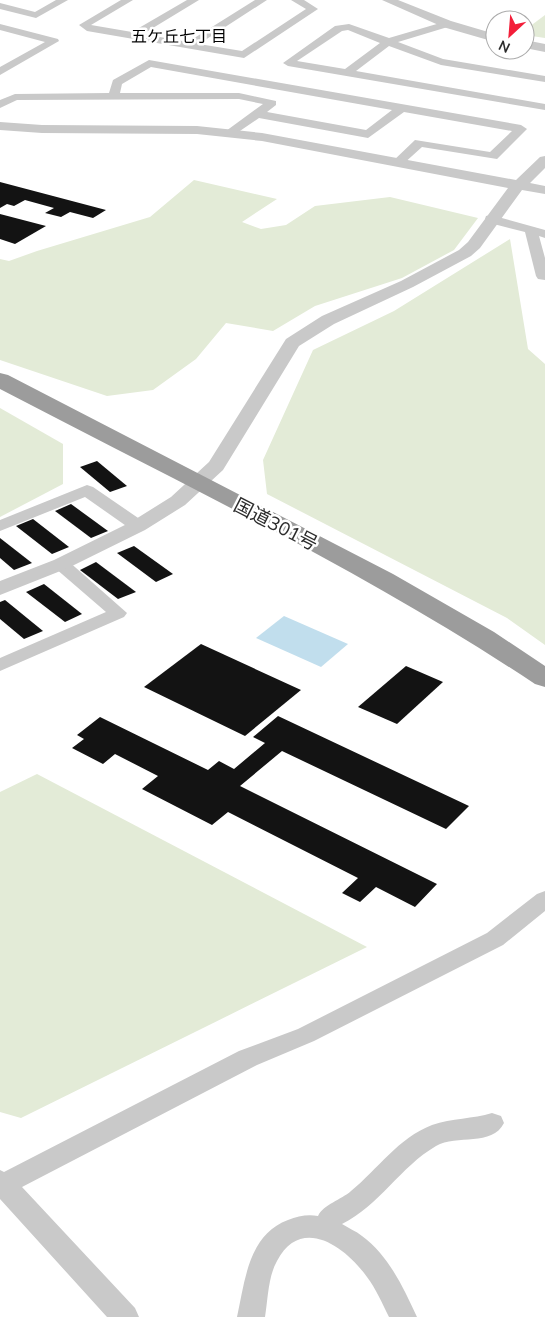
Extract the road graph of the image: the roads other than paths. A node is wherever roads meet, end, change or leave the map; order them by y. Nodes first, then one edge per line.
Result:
1 (63, 0) edge
2 (128, 0) edge
3 (194, 0) edge
4 (262, 0) edge
5 (296, 0) edge
6 (388, 0) edge
7 (0, 6) edge
8 (447, 24) junction
9 (3, 30) edge
10 (485, 35) edge
11 (133, 36) junction
12 (388, 42) junction
13 (189, 46) junction
14 (0, 72) edge
15 (347, 73) junction
16 (545, 79) edge
17 (292, 88) junction
18 (114, 97) junction
19 (272, 103) junction
20 (520, 103) junction
21 (0, 105) edge
22 (545, 107) edge
23 (401, 108) junction
24 (258, 114) junction
25 (0, 126) edge
26 (230, 133) junction
27 (545, 160) edge
28 (398, 162) junction
29 (519, 185) junction
30 (545, 190) edge
31 (491, 219) junction
32 (531, 231) junction
33 (545, 234) edge
34 (545, 276) edge
35 (0, 380) edge
36 (198, 483) junction
37 (0, 526) edge
38 (138, 526) junction
39 (61, 564) junction
40 (0, 589) edge
41 (0, 664) edge
42 (545, 678) edge
43 (545, 899) edge
44 (492, 1123) dead end
45 (2, 1183) edge
46 (328, 1229) junction
47 (125, 1317) edge
48 (251, 1317) edge
49 (403, 1317) edge

1 - 7 street
2 - 11 street
3 - 11 street
4 - 13 street
5 - 13 street
6 - 8 street
8 - 10 street
8 - 12 street
9 - 14 street
11 - 13 street
12 - 15 street
12 - 15 street
12 - 16 street
15 - 20 street
16 - 20 street
17 - 18 street
17 - 19 street
17 - 23 street
18 - 19 street
18 - 21 street
19 - 24 street
20 - 22 street
23 - 24 street
23 - 28 street
24 - 26 street
25 - 26 street
26 - 28 street
27 - 29 street
28 - 29 street
29 - 30 street
29 - 31 street
31 - 32 street
31 - 36 street
32 - 33 street
32 - 34 street
35 - 36 highway, 国道301号
36 - 38 street
36 - 42 highway, 国道301号
37 - 38 street
38 - 39 street
39 - 40 street
39 - 41 street
43 - 45 street
44 - 46 street
45 - 47 street
46 - 48 street
46 - 49 street

